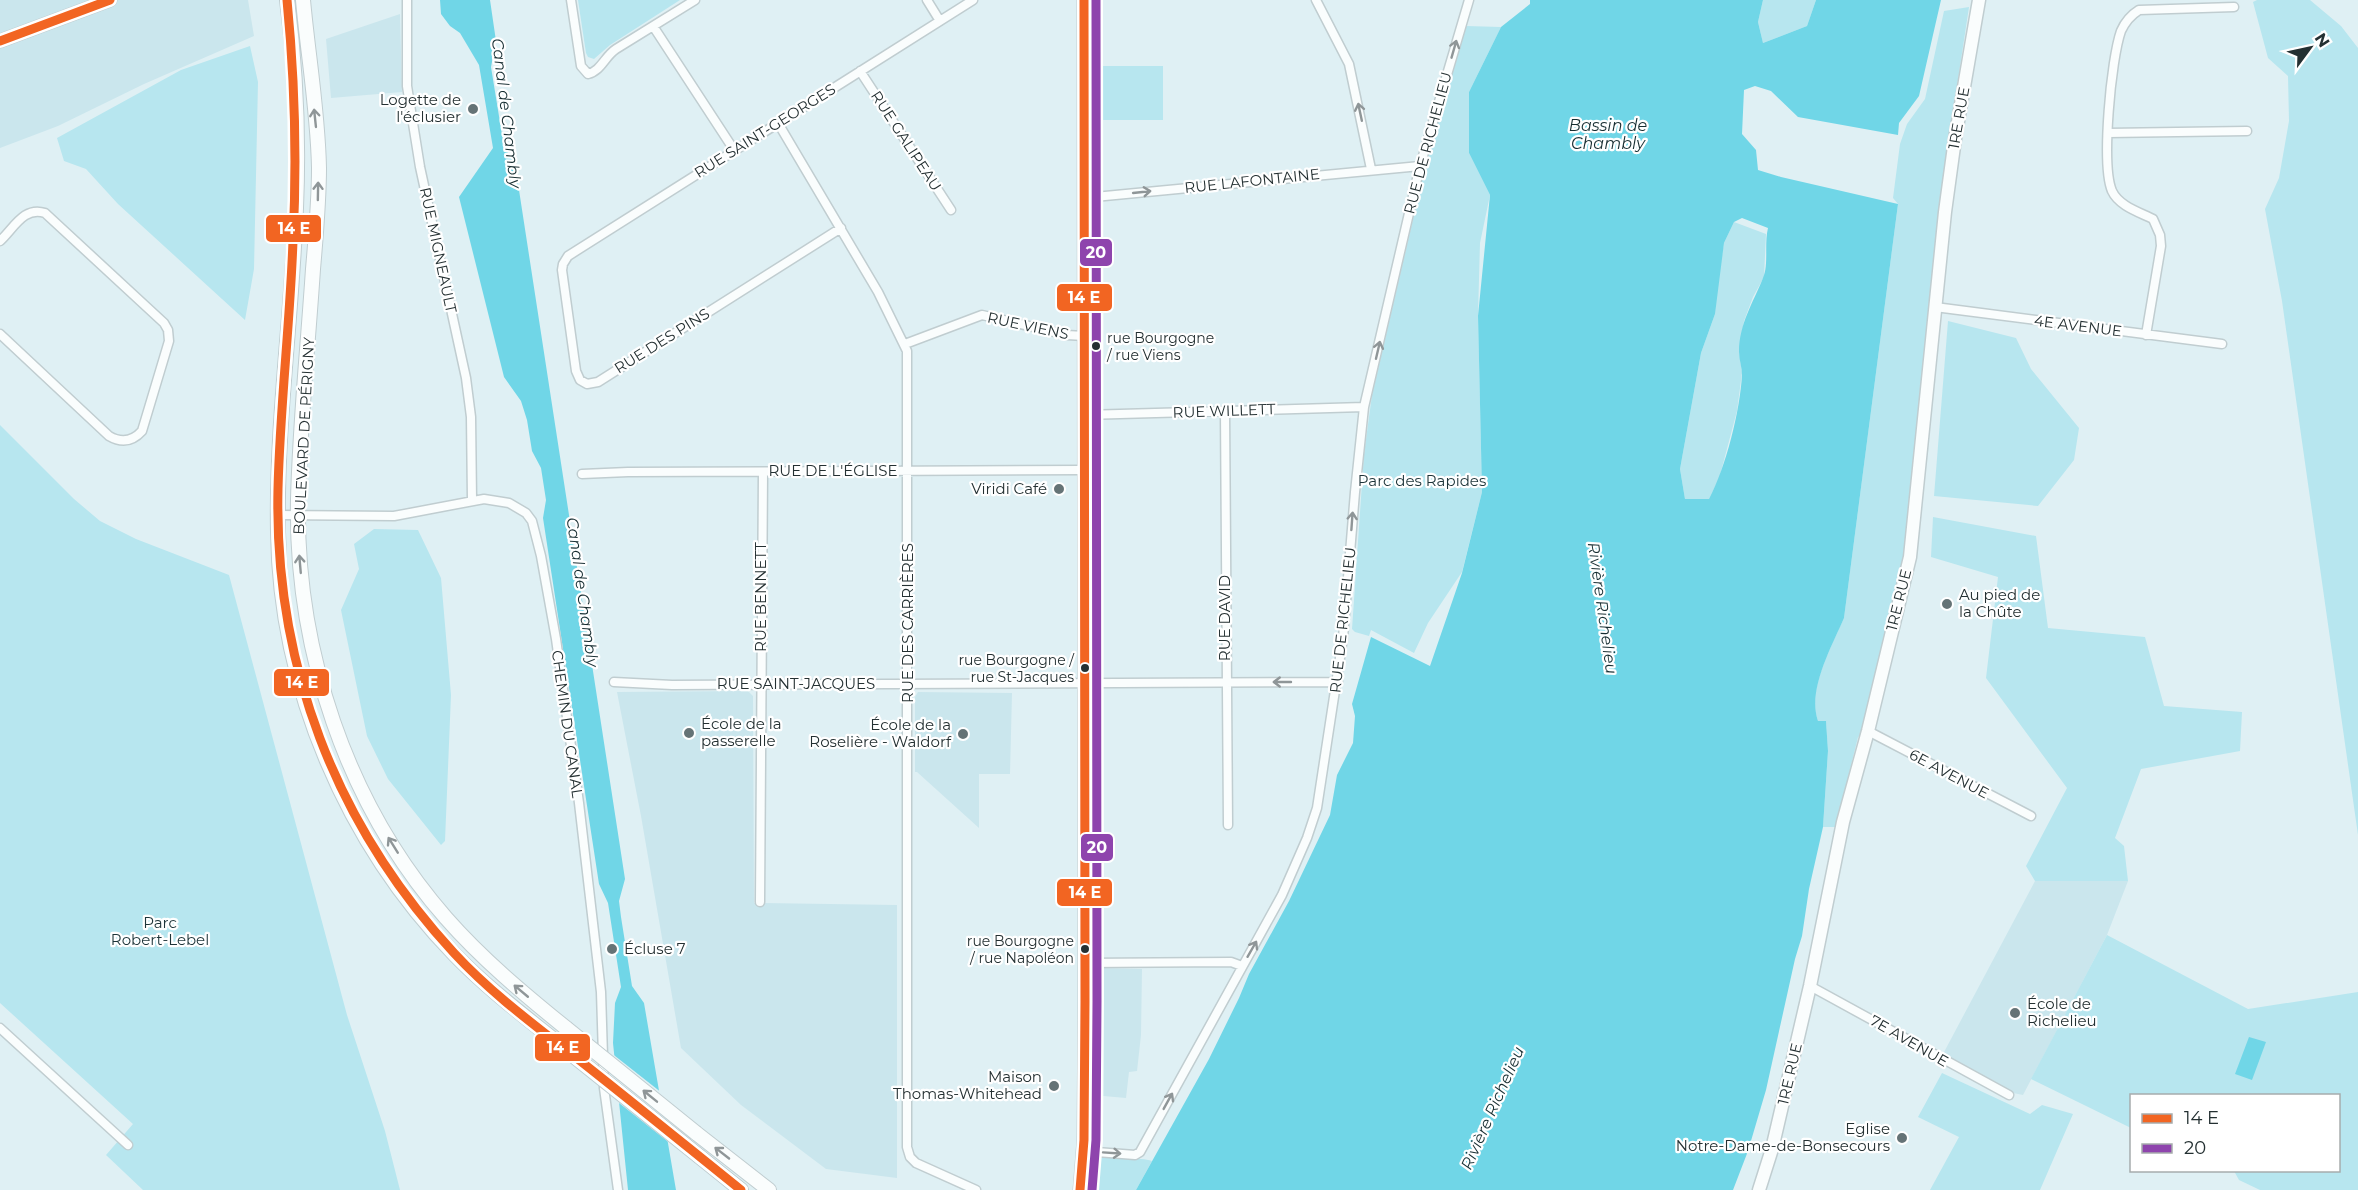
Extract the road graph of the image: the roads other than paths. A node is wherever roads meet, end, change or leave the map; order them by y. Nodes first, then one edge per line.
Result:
1 (110, 0) edge
2 (286, 0) edge
3 (303, 0) edge
4 (407, 0) edge
5 (571, 0) edge
6 (695, 0) edge
7 (927, 0) edge
8 (973, 0) edge
9 (1084, 0) edge
10 (1316, 0) edge
11 (1469, 0) edge
12 (1979, 0) edge
13 (2234, 7) dead end
14 (940, 21) junction
15 (653, 26) junction
16 (0, 41) edge
17 (860, 71) junction
18 (778, 123) junction
19 (2247, 131) dead end
20 (2108, 133) junction
21 (734, 150) junction
22 (1420, 165) junction
23 (1371, 170) junction
24 (1084, 198) junction
25 (951, 210) dead end
26 (841, 228) junction
27 (0, 241) edge
28 (562, 266) joint
29 (1935, 308) junction
30 (0, 334) edge
31 (2146, 335) junction
32 (1084, 336) junction
33 (905, 344) junction
34 (2222, 345) dead end
35 (1364, 407) junction
36 (1225, 411) junction
37 (1084, 415) junction
38 (1084, 470) junction
39 (762, 471) junction
40 (908, 471) junction
41 (582, 474) dead end
42 (472, 500) junction
43 (278, 515) junction
44 (298, 515) junction
45 (614, 682) dead end
46 (1338, 682) junction
47 (1084, 683) junction
48 (1226, 683) junction
49 (761, 684) junction
50 (907, 684) junction
51 (1868, 731) junction
52 (2031, 816) dead end
53 (1228, 825) dead end
54 (760, 902) dead end
55 (1084, 963) junction
56 (1242, 966) junction
57 (1810, 986) junction
58 (0, 1028) edge
59 (2009, 1095) dead end
60 (128, 1145) dead end
61 (1084, 1151) junction
62 (618, 1190) edge
63 (741, 1190) edge
64 (769, 1190) edge
65 (976, 1190) edge
66 (1080, 1190) edge
67 (1759, 1190) edge

1 - 16 street
2 - 43 main road, BOULEVARD DE PÉRIGNY
44 -> 3 main road, BOULEVARD DE PÉRIGNY
4 - 42 street, RUE MIGNEAULT
5 - 15 street
6 - 15 street
7 - 14 street
8 - 14 street, RUE SAINT-GEORGES
9 - 24 street
23 -> 10 street
22 -> 11 street, RUE DE RICHELIEU
12 - 29 street, 1RE RUE
13 - 20 street
14 - 17 street, RUE SAINT-GEORGES
15 - 21 street
17 - 18 street, RUE SAINT-GEORGES
17 - 25 street, RUE GALIPEAU
18 - 21 street, RUE SAINT-GEORGES
18 - 26 street, RUE DES CARRIÈRES
19 - 20 street
20 - 31 street
21 - 28 street, RUE SAINT-GEORGES
22 - 23 street, RUE LAFONTAINE
35 -> 22 street, RUE DE RICHELIEU
24 -> 23 street, RUE LAFONTAINE
24 - 32 street
26 - 28 street, RUE DES PINS
26 - 33 street, RUE DES CARRIÈRES
27 - 30 street
29 - 31 street, 4E AVENUE
29 - 51 street, 1RE RUE
31 - 34 street, 4E AVENUE
32 - 33 street, RUE VIENS
32 - 37 street
33 - 40 street, RUE DES CARRIÈRES
35 - 36 street, RUE WILLETT
46 -> 35 street, RUE DE RICHELIEU
36 - 37 street, RUE WILLETT
36 - 48 street, RUE DAVID
37 - 38 street
38 - 40 street, RUE DE L'ÉGLISE
38 - 47 street
39 - 40 street, RUE DE L'ÉGLISE
39 - 41 street, RUE DE L'ÉGLISE
39 - 49 street, RUE BENNETT
40 - 50 street, RUE DES CARRIÈRES
42 - 44 street, CHEMIN DU CANAL
42 - 62 street, CHEMIN DU CANAL
43 - 44 street, CHEMIN DU CANAL
43 - 63 main road, BOULEVARD DE PÉRIGNY, bridge
64 -> 44 main road, BOULEVARD DE PÉRIGNY, bridge
45 - 49 street, RUE SAINT-JACQUES
46 -> 48 street, RUE SAINT-JACQUES
56 -> 46 street, RUE DE RICHELIEU
47 - 48 street, RUE SAINT-JACQUES
47 - 50 street, RUE SAINT-JACQUES
47 - 55 street
48 - 53 street, RUE DAVID
49 - 50 street, RUE SAINT-JACQUES
49 - 54 street, RUE BENNETT
50 - 65 street, RUE DES CARRIÈRES
51 - 52 street, 6E AVENUE
51 - 57 street, 1RE RUE
55 - 56 street
55 - 61 street
61 -> 56 street, RUE DE RICHELIEU
57 - 59 street, 7E AVENUE
57 - 67 street, 1RE RUE
58 - 60 street
61 - 66 street

